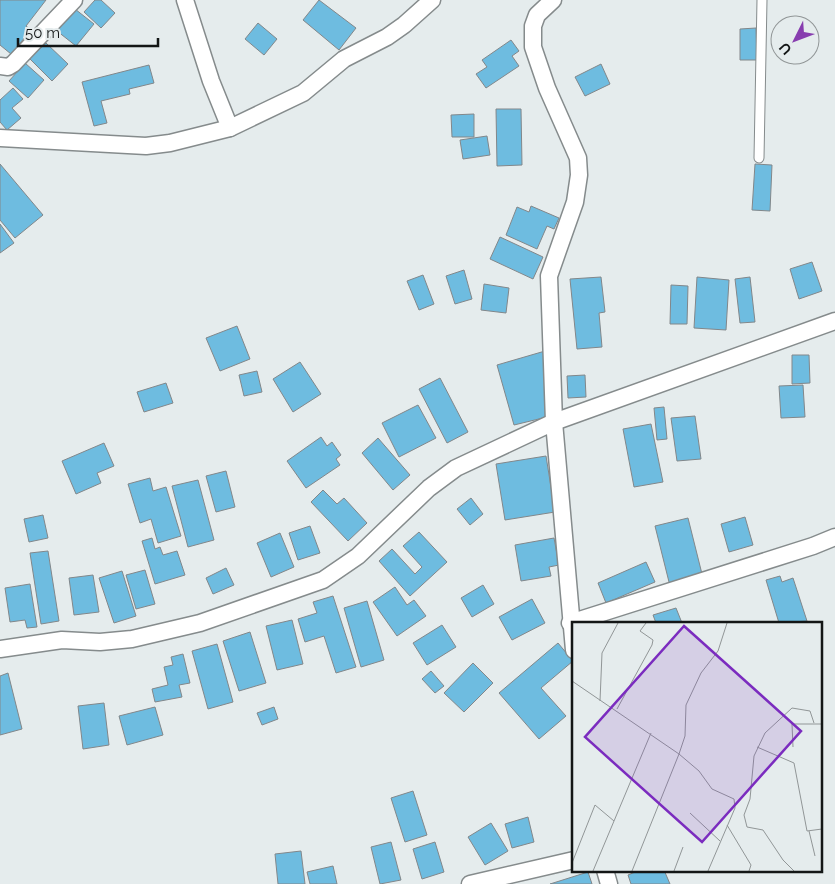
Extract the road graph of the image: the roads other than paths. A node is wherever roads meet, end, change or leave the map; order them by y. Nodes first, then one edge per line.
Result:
1 (74, 0) edge
2 (185, 0) edge
3 (432, 0) edge
4 (552, 0) edge
5 (762, 0) edge
6 (0, 66) edge
7 (230, 128) junction
8 (0, 138) edge
9 (759, 158) dead end
10 (835, 321) edge
11 (554, 422) junction
12 (835, 537) edge
13 (573, 622) edge
14 (570, 623) joint
15 (572, 636) edge
16 (0, 648) edge
17 (572, 860) edge
18 (470, 884) edge

1 - 6 street
2 - 7 street
3 - 7 street
4 - 11 street
5 - 9 lane
7 - 8 street
10 - 11 street
11 - 14 street
11 - 16 street
12 - 13 street
14 - 15 street
17 - 18 street

